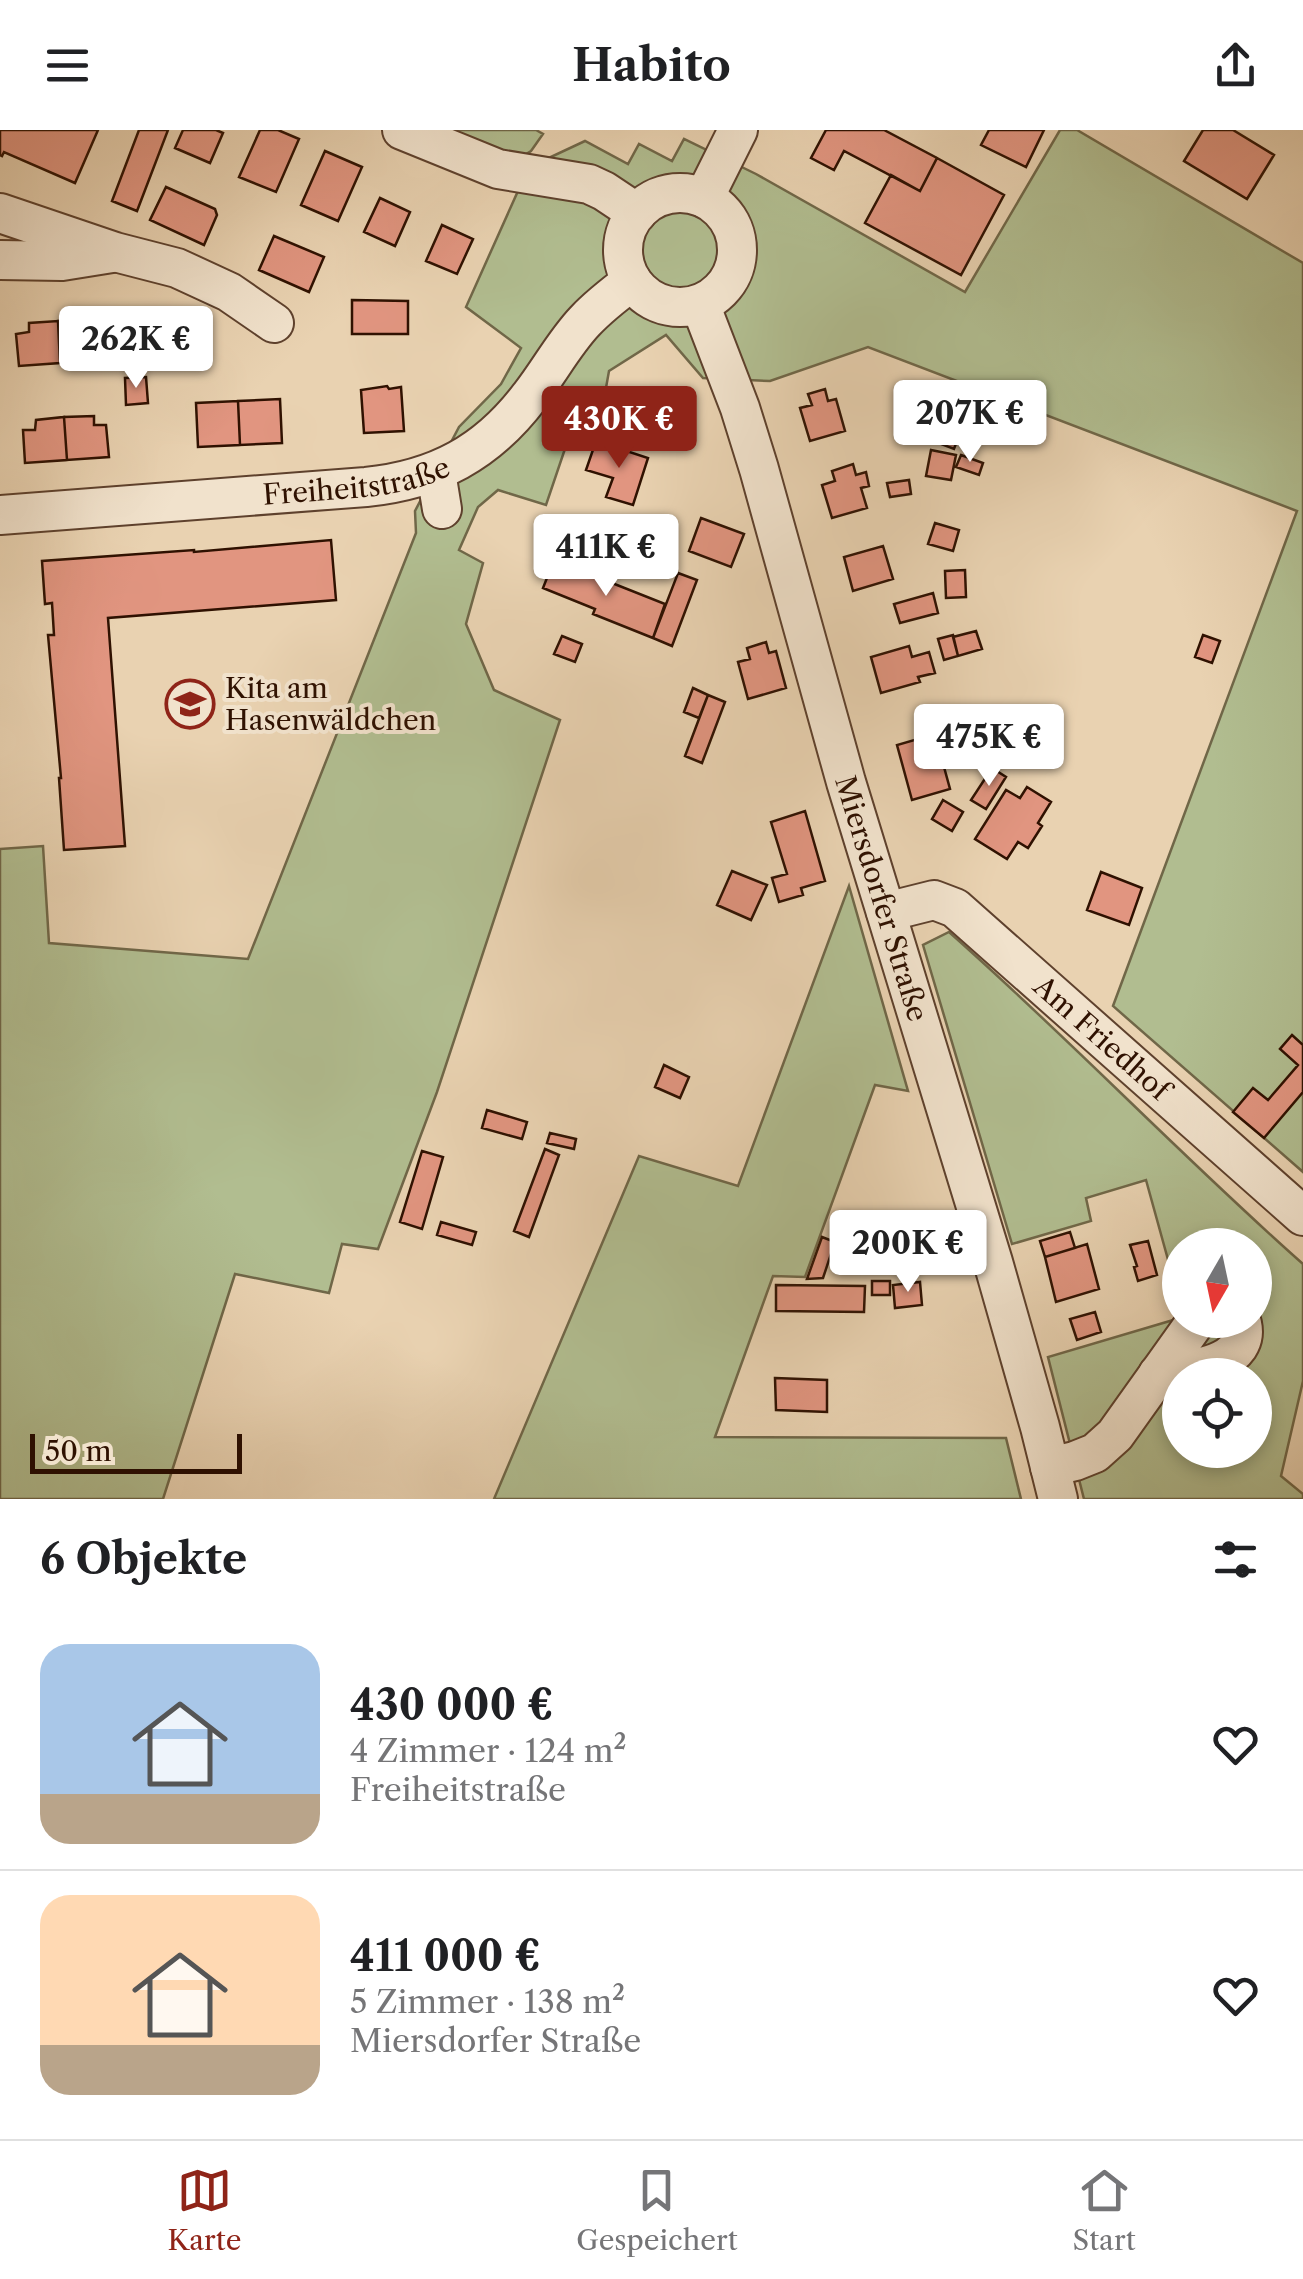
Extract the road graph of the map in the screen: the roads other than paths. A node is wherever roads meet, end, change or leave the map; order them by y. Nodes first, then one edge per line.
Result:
1 (402, 130) edge
2 (738, 130) edge
3 (704, 198) junction
4 (0, 213) edge
5 (637, 213) junction
6 (115, 252) junction
7 (0, 260) edge
8 (632, 281) junction
9 (700, 304) junction
10 (274, 323) dead end
11 (0, 515) edge
12 (886, 912) junction
13 (1303, 1216) edge
14 (1184, 1338) edge
15 (1242, 1338) edge
16 (1158, 1374) junction
17 (1054, 1483) edge

1 - 5 street
2 - 3 street
3 - 5 street
3 - 9 street
4 - 6 street
5 - 8 street
6 - 7 street
6 - 10 street
8 - 9 street
8 - 11 street, Freiheitstraße
9 - 12 street, Miersdorfer Straße
12 - 13 street, Am Friedhof
12 - 17 street, Miersdorfer Straße
14 - 16 street
15 - 16 street
16 - 17 street

